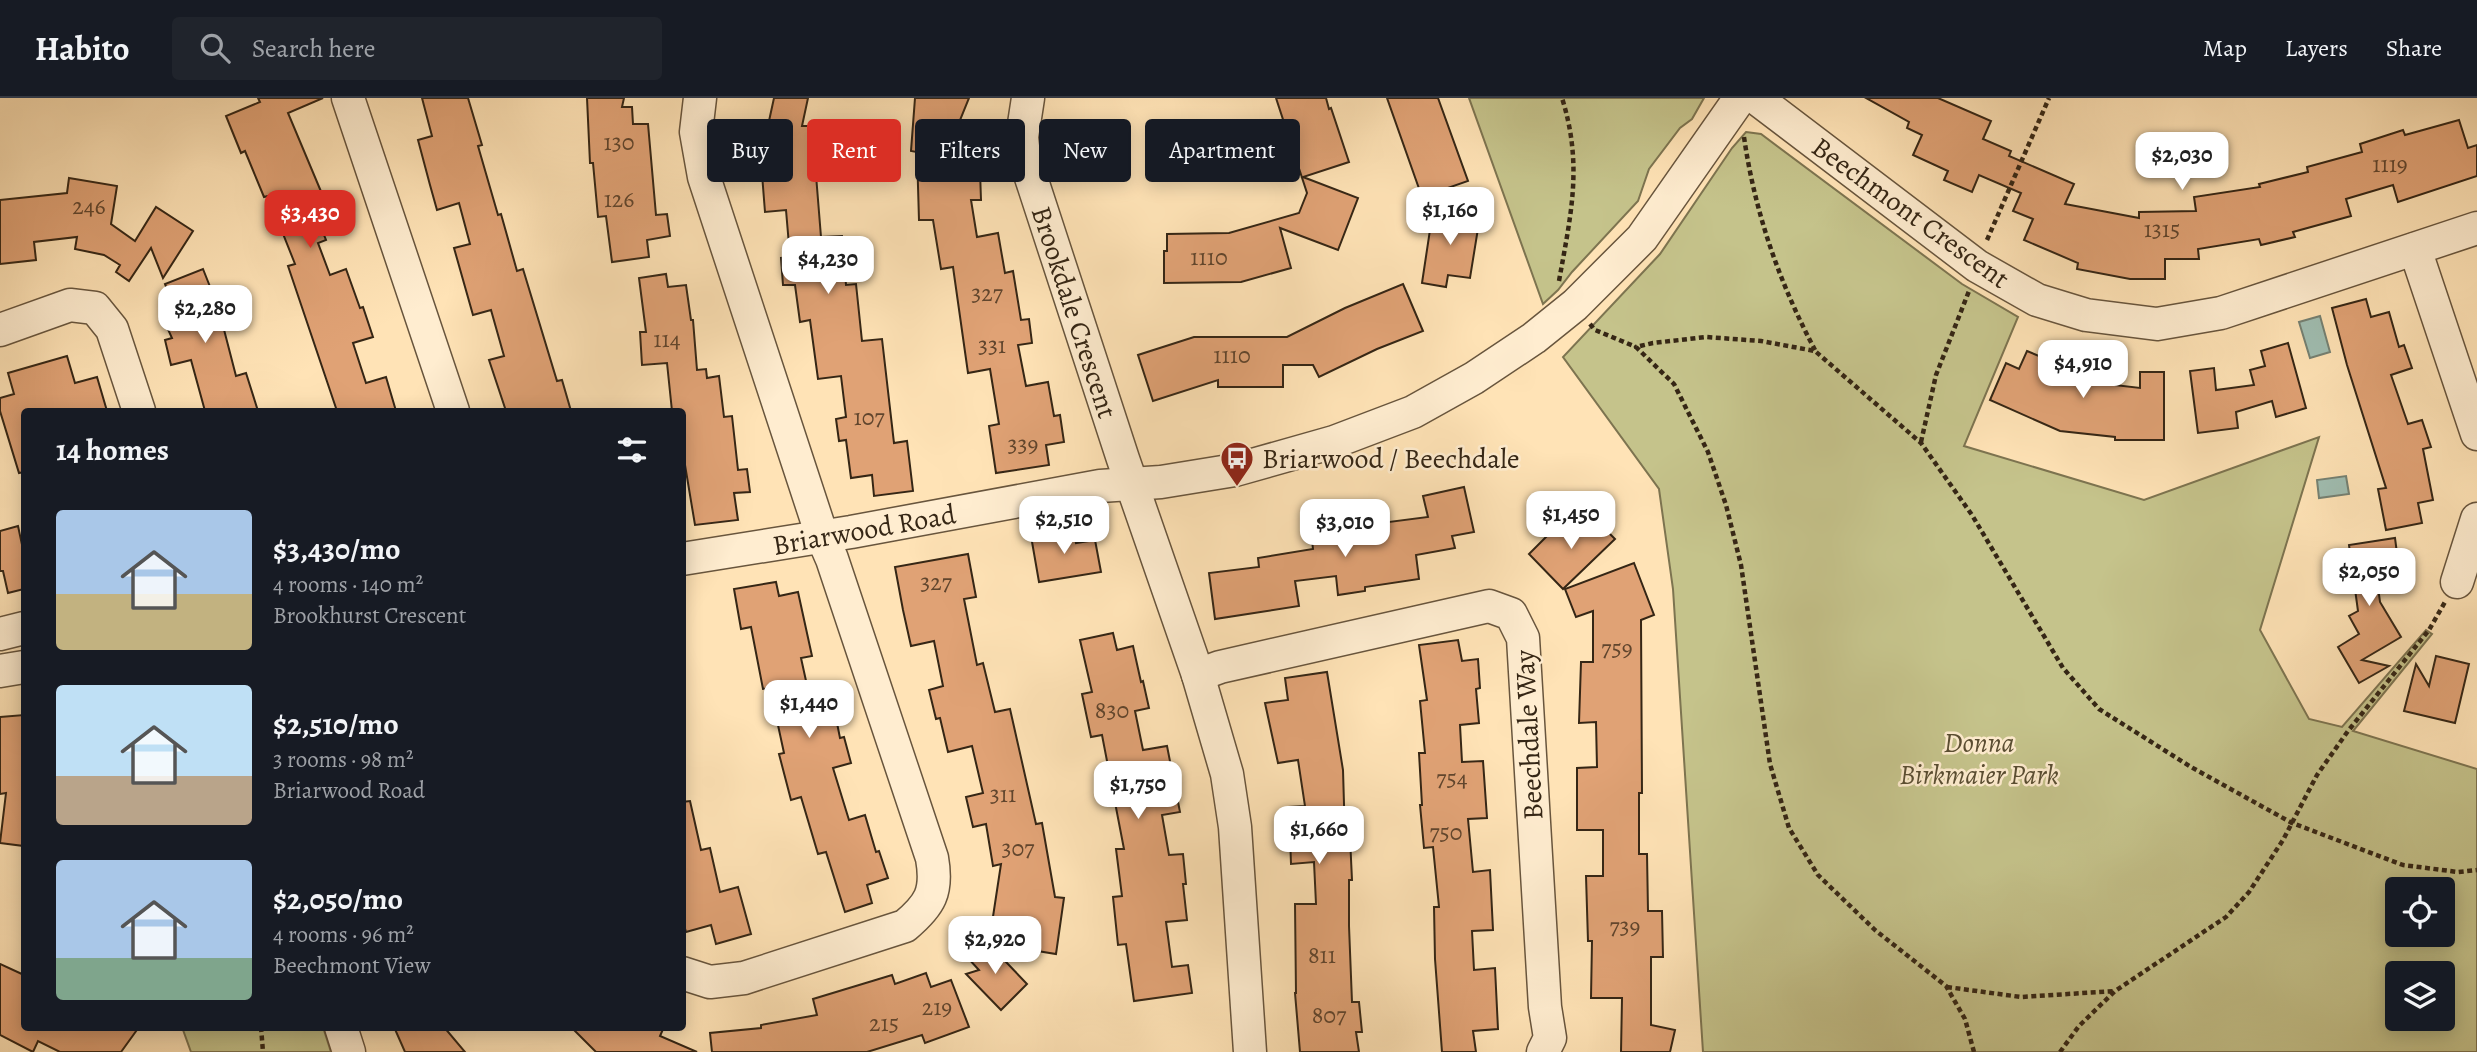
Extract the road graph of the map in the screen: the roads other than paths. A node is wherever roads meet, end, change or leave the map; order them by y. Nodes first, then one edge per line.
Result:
1 (348, 98) edge
2 (700, 98) edge
3 (1028, 98) edge
4 (1756, 98) edge
5 (1734, 107) edge
6 (2477, 228) edge
7 (2416, 249) junction
8 (0, 330) edge
9 (138, 408) edge
10 (452, 408) edge
11 (2477, 434) edge
12 (1132, 484) junction
13 (2477, 519) edge
14 (822, 536) junction
15 (686, 558) edge
16 (2457, 582) dead end
17 (21, 629) edge
18 (0, 634) edge
19 (21, 668) edge
20 (0, 671) edge
21 (1198, 675) junction
22 (686, 974) edge
23 (342, 1031) edge
24 (349, 1052) edge
25 (1250, 1052) edge
26 (1543, 1052) edge

1 - 10 street
2 - 14 street
3 - 12 street, Brookdale Crescent
4 - 7 street, Beechmont Crescent
5 - 12 street, Briarwood Road
6 - 7 street, Beechmont Crescent
7 - 11 street
8 - 9 street
12 - 14 street, Briarwood Road
12 - 21 street, Brookdale Crescent
13 - 16 street
14 - 15 street, Briarwood Road
14 - 22 street
17 - 18 street
19 - 20 street
21 - 25 street, Brookdale Crescent
21 - 26 street, Beechdale Way
23 - 24 street

